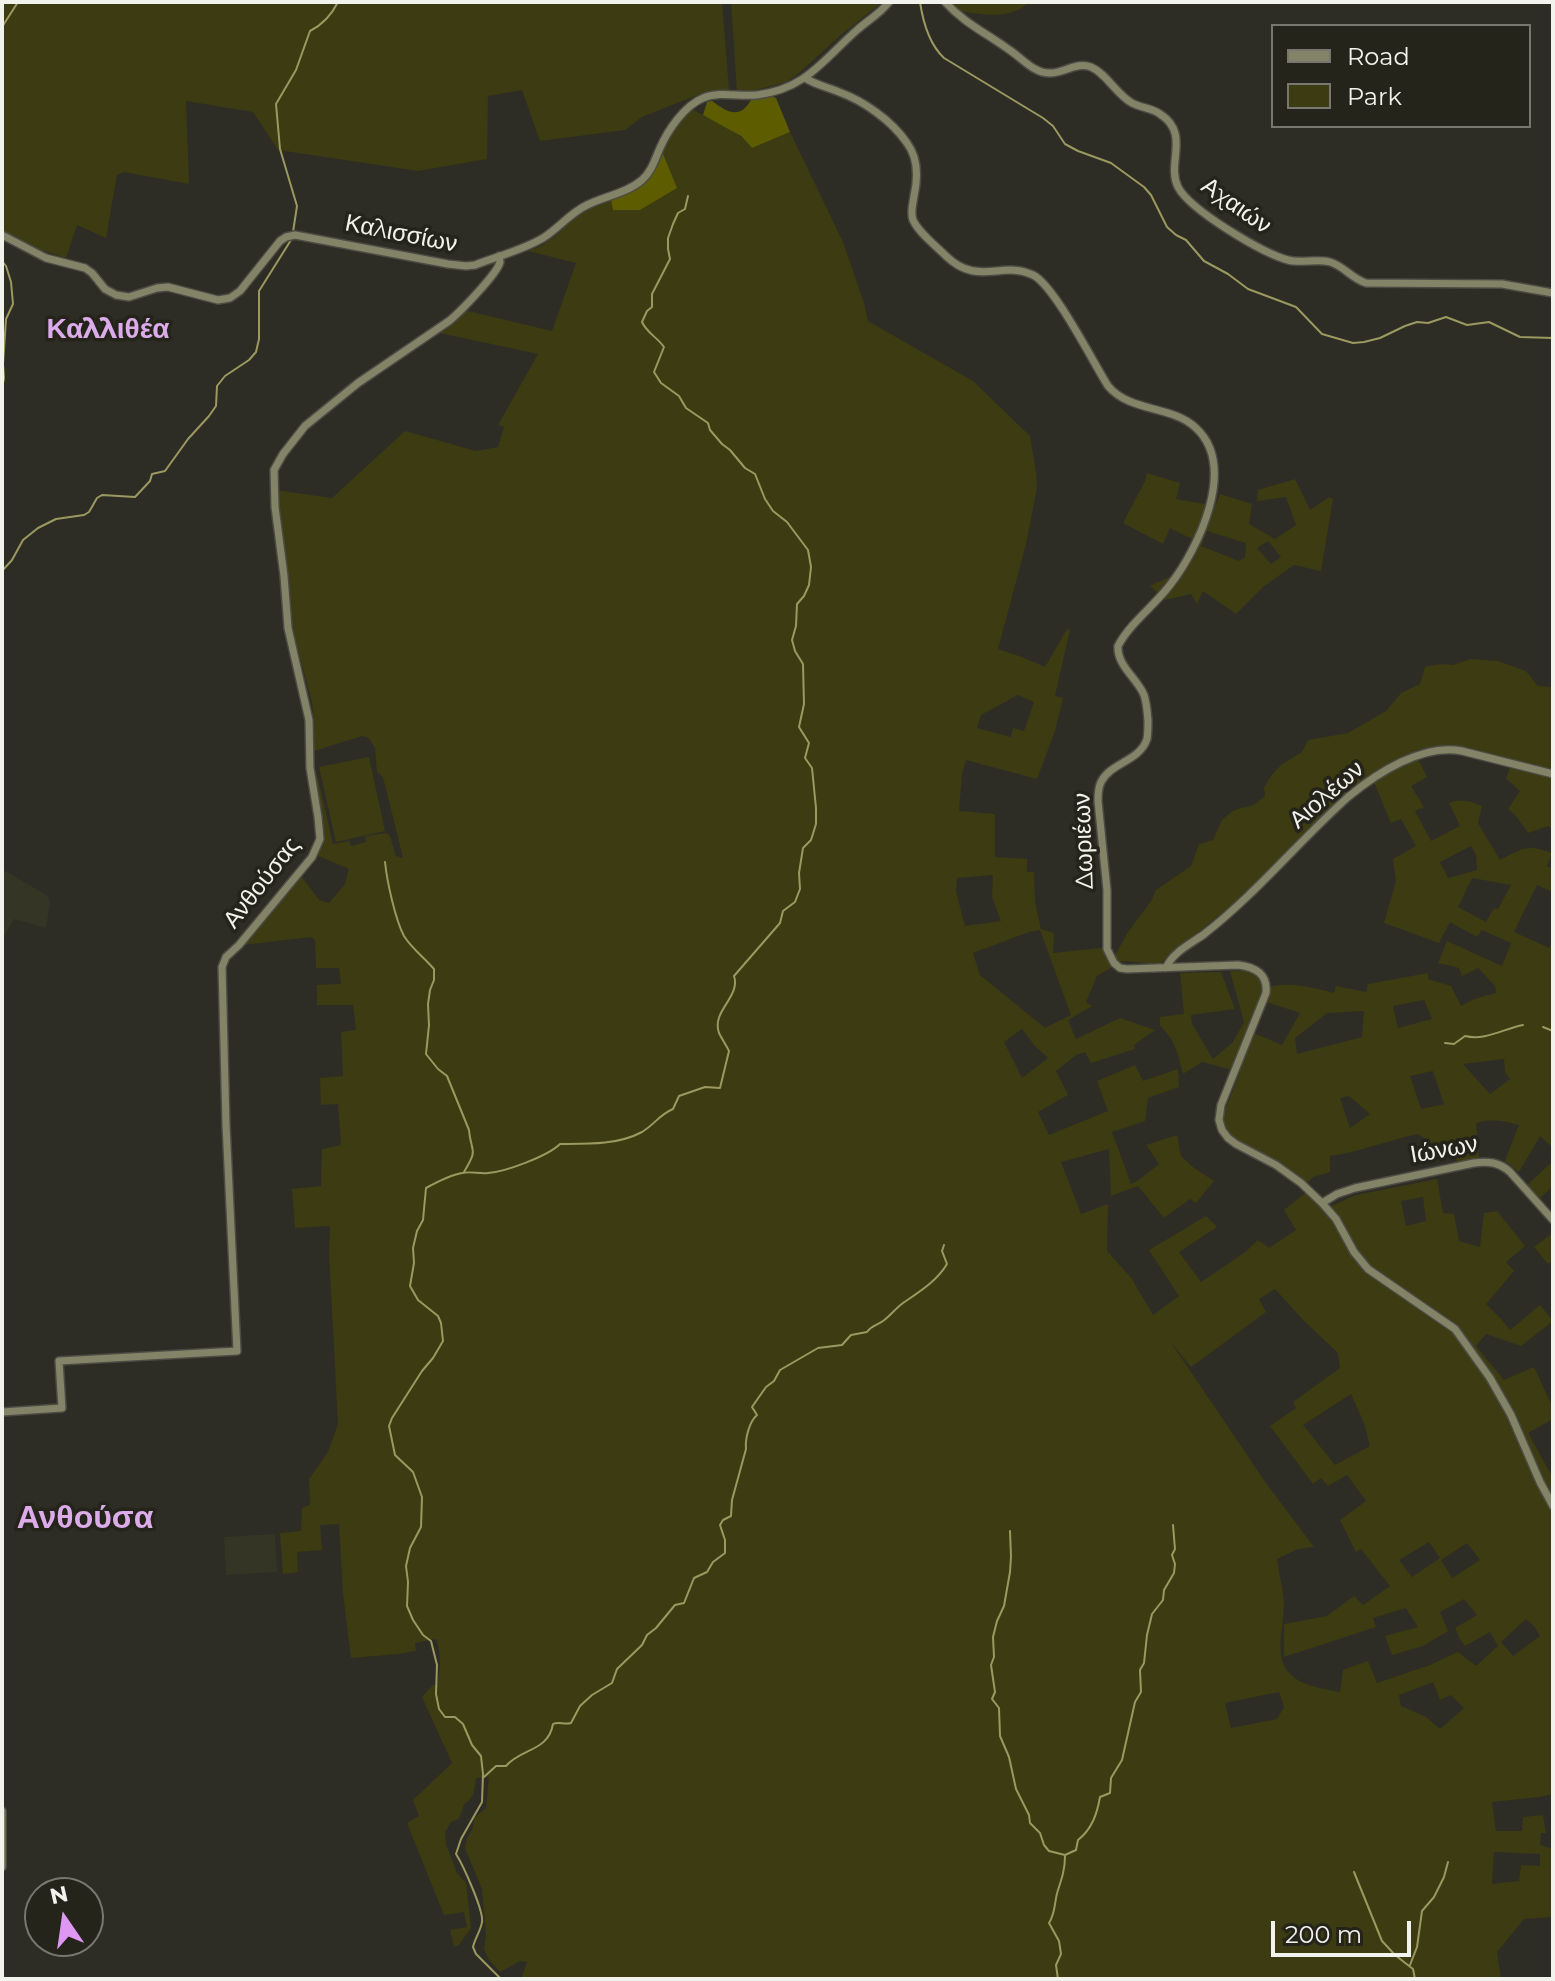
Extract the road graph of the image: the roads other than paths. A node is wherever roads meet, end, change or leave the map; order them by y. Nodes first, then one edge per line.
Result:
1 (889, 2) edge
2 (945, 2) edge
3 (805, 78) junction
4 (2, 235) edge
5 (499, 256) junction
6 (1553, 293) edge
7 (1553, 774) edge
8 (1166, 968) junction
9 (1322, 1203) junction
10 (1553, 1220) edge
11 (2, 1412) edge
12 (1553, 1506) edge
13 (2, 1811) edge
14 (2, 1867) edge

1 - 3 street
2 - 6 street, Αχαιών
3 - 5 street, Καλισσίων
3 - 8 street, Δωριέων
4 - 5 street, Καλισσίων
5 - 11 street, Ανθούσας
7 - 8 street, Αιολέων
8 - 9 street, Δωριέων
9 - 10 street, Ιώνων
9 - 12 street, Δωριέων
13 - 14 street

